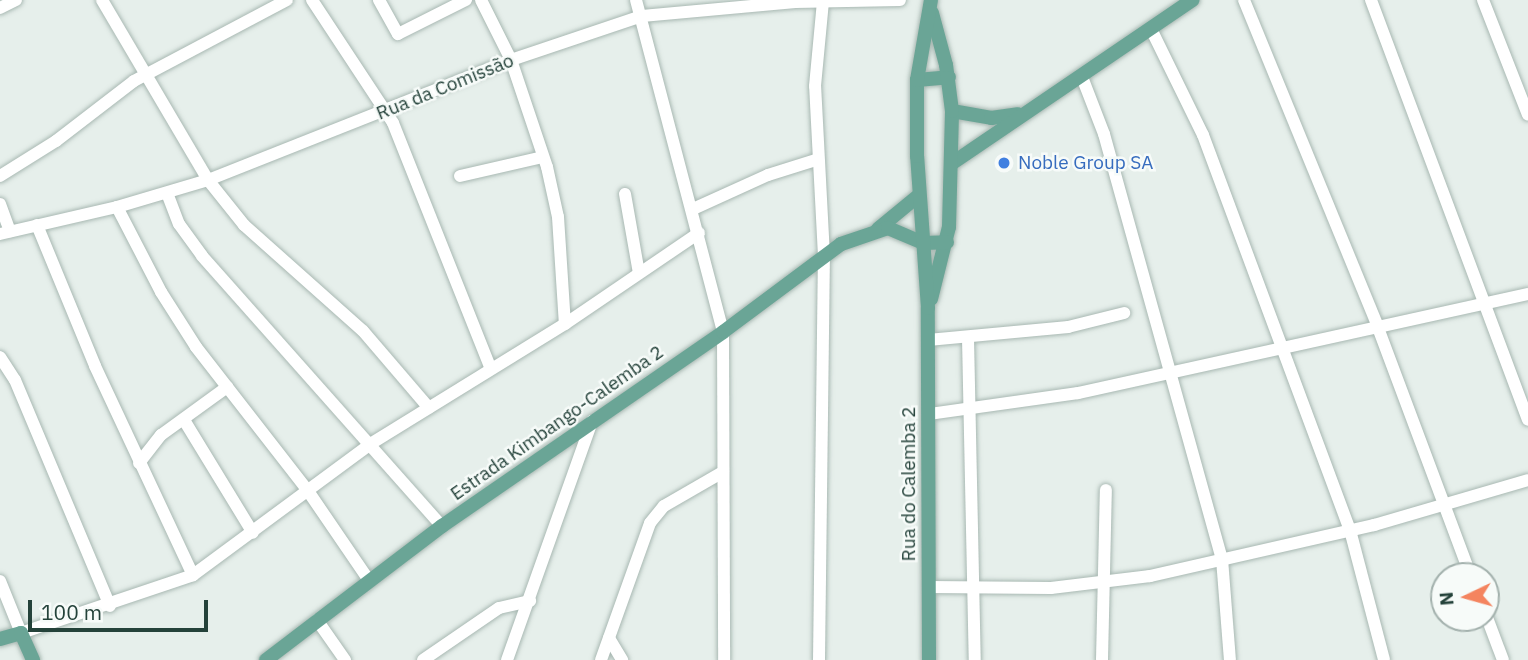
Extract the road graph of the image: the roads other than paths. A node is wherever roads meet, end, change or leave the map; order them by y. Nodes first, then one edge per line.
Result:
1 (16, 0) edge
2 (102, 0) edge
3 (287, 0) edge
4 (312, 0) edge
5 (379, 0) edge
6 (466, 0) edge
7 (481, 0) edge
8 (636, 0) edge
9 (901, 0) edge
10 (1192, 0) edge
11 (1244, 0) edge
12 (1483, 0) edge
13 (1374, 1) edge
14 (823, 2) edge
15 (931, 6) edge
16 (0, 8) edge
17 (642, 16) junction
18 (1151, 29) junction
19 (511, 60) junction
20 (148, 74) junction
21 (949, 77) junction
22 (1082, 77) junction
23 (917, 80) junction
24 (384, 111) junction
25 (952, 111) junction
26 (1022, 113) junction
27 (1528, 115) edge
28 (543, 157) junction
29 (816, 160) junction
30 (951, 164) junction
31 (0, 176) edge
32 (460, 176) dead end
33 (208, 180) junction
34 (167, 193) junction
35 (625, 194) dead end
36 (918, 196) junction
37 (0, 204) edge
38 (117, 207) junction
39 (693, 209) junction
40 (37, 225) junction
41 (877, 230) junction
42 (5, 233) edge
43 (699, 233) junction
44 (947, 242) junction
45 (923, 243) junction
46 (824, 256) junction
47 (639, 273) junction
48 (1528, 294) edge
49 (1482, 303) junction
50 (929, 308) junction
51 (1124, 313) dead end
52 (565, 324) junction
53 (1377, 325) junction
54 (723, 332) junction
55 (968, 338) junction
56 (928, 340) junction
57 (1280, 348) junction
58 (0, 357) edge
59 (490, 367) junction
60 (1171, 373) junction
61 (227, 387) junction
62 (429, 408) junction
63 (969, 410) junction
64 (929, 414) junction
65 (184, 420) junction
66 (1528, 420) edge
67 (592, 421) junction
68 (372, 443) junction
69 (139, 463) junction
70 (723, 472) junction
71 (1528, 480) edge
72 (1106, 490) dead end
73 (308, 491) junction
74 (1444, 504) junction
75 (442, 526) junction
76 (1350, 530) junction
77 (253, 533) junction
78 (1222, 559) junction
79 (1466, 562) edge
80 (193, 575) junction
81 (368, 579) junction
82 (0, 582) edge
83 (1104, 583) junction
84 (929, 587) junction
85 (970, 589) junction
86 (530, 601) junction
87 (110, 606) junction
88 (317, 620) junction
89 (1492, 632) edge
90 (21, 634) junction
91 (608, 638) junction
92 (0, 639) edge
93 (33, 660) edge
94 (266, 660) edge
95 (345, 660) edge
96 (423, 660) edge
97 (507, 660) edge
98 (601, 660) edge
99 (622, 660) edge
100 (724, 660) edge
101 (820, 660) edge
102 (929, 660) edge
103 (975, 660) edge
104 (1102, 660) edge
105 (1230, 660) edge
106 (1384, 660) edge
107 (1503, 660) edge

1 - 16 street
2 - 20 street
3 - 20 street
4 - 24 street
5 - 6 street
7 - 19 street
8 - 17 street
9 - 14 street, Rua da Comissão
10 - 18 main road
11 - 53 street
12 - 27 street
13 - 49 street
14 - 17 street, Rua da Comissão
14 - 29 street
15 - 21 main road, Rua do Calemba 2
15 - 23 main road, Rua do Calemba 2
17 - 19 street, Rua da Comissão
17 - 39 street
18 - 22 main road
18 - 57 street
19 - 24 street, Rua da Comissão
19 - 28 street
20 - 31 street
20 - 33 street
21 - 23 main road
21 - 25 main road, Rua do Calemba 2
22 - 26 main road
22 - 60 street
23 - 36 main road, Rua do Calemba 2
24 - 33 street, Rua da Comissão
24 - 59 street
25 - 26 main road
25 - 30 main road, Rua do Calemba 2
26 - 30 main road
28 - 32 street
28 - 52 street
29 - 39 street
29 - 46 street
30 - 44 main road, Rua do Calemba 2
33 - 34 street, Rua da Comissão
33 - 62 street
34 - 38 street, Rua da Comissão
34 - 68 street
35 - 47 street
36 - 41 main road, Estrada Kimbango-Calemba 2
36 - 45 main road, Rua do Calemba 2
37 - 42 street
38 - 40 street, Rua da Comissão
38 - 61 street
39 - 43 street
40 - 42 street, Rua da Comissão
40 - 69 street
41 - 45 main road
41 - 46 main road, Estrada Kimbango-Calemba 2
43 - 47 street
43 - 54 street
44 - 45 main road
44 - 50 main road, Rua do Calemba 2
45 - 50 main road, Rua do Calemba 2
46 - 54 main road, Estrada Kimbango-Calemba 2
46 - 101 street
47 - 52 street
48 - 49 street
49 - 53 street
49 - 66 street
50 - 56 main road, Rua do Calemba 2
51 - 55 street
52 - 59 street
53 - 57 street
53 - 74 street
54 - 67 main road, Estrada Kimbango-Calemba 2
54 - 70 street
55 - 56 street
55 - 63 street
56 - 64 main road, Rua do Calemba 2
57 - 60 street
57 - 76 street
58 - 87 street
59 - 62 street
60 - 63 street
60 - 78 street
61 - 65 street
61 - 73 street
62 - 68 street
63 - 64 street
63 - 85 street
64 - 84 main road, Rua do Calemba 2
65 - 69 street
65 - 77 street
67 - 75 main road, Estrada Kimbango-Calemba 2
67 - 86 street
68 - 73 street
68 - 75 street
69 - 80 street
70 - 91 street
70 - 100 street
71 - 74 street
72 - 83 street
73 - 77 street
73 - 81 street
74 - 76 street
74 - 79 street
75 - 81 main road, Estrada Kimbango-Calemba 2
76 - 78 street
76 - 106 street
77 - 80 street
78 - 83 street
78 - 105 street
80 - 87 street
81 - 88 main road, Estrada Kimbango-Calemba 2
82 - 90 street
83 - 85 street
83 - 104 street
84 - 85 street
84 - 102 main road, Rua do Calemba 2
85 - 103 street
86 - 96 street
86 - 97 street
87 - 90 street
88 - 94 main road, Estrada Kimbango-Calemba 2
88 - 95 street
89 - 107 street
90 - 92 main road
90 - 93 main road
91 - 98 street
91 - 99 street

